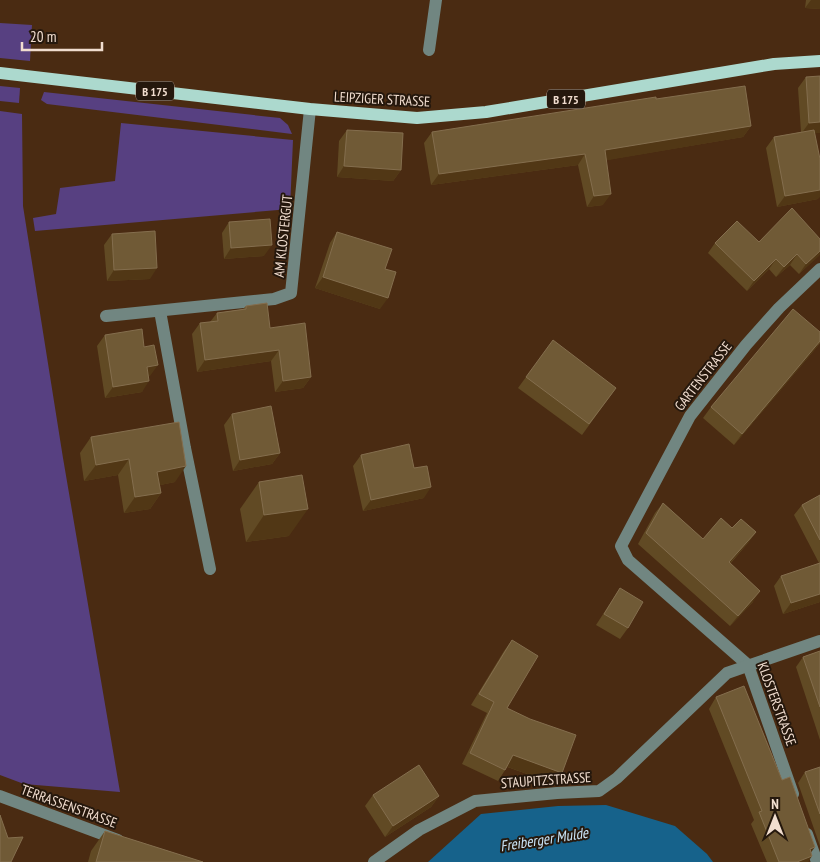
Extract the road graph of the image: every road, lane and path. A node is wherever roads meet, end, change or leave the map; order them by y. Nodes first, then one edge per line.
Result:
1 (436, 0) edge
2 (430, 50) dead end
3 (820, 61) edge
4 (0, 73) edge
5 (310, 109) junction
6 (820, 269) edge
7 (160, 311) junction
8 (106, 316) dead end
9 (621, 546) joint
10 (210, 569) dead end
11 (820, 642) edge
12 (748, 665) junction
13 (0, 796) edge
14 (798, 806) edge
15 (804, 824) edge
16 (129, 844) edge
17 (374, 862) edge
18 (817, 862) edge

1 - 2 street
3 - 5 main road, LEIPZIGER STRASSE / B 175
4 - 5 main road, LEIPZIGER STRASSE / B 175
5 - 7 street, AM KLOSTERGUT
6 - 9 street, GARTENSTRASSE
7 - 8 street, AM KLOSTERGUT
7 - 10 street
9 - 12 street, KLOSTERSTRASSE
11 - 12 street, STAUPITZSTRASSE
12 - 14 street, KLOSTERSTRASSE
12 - 17 street, STAUPITZSTRASSE
13 - 16 street, TERRASSENSTRASSE
15 - 18 street

